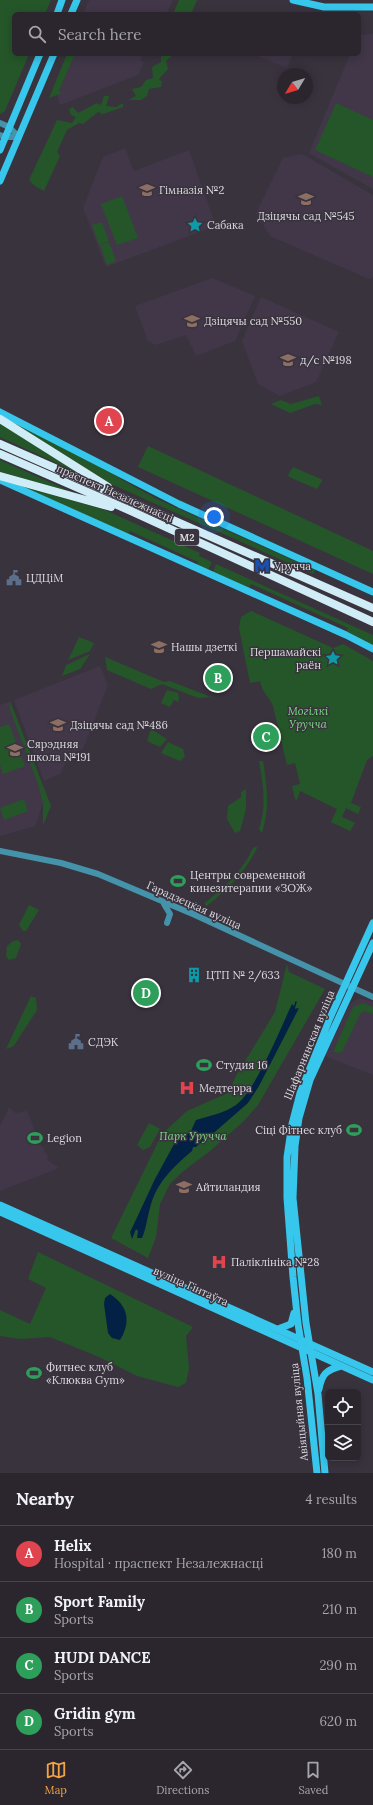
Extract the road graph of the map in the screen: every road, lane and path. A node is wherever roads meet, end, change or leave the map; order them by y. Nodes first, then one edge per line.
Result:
1 (62, 0) edge
2 (77, 0) edge
3 (293, 0) edge
4 (373, 7) edge
5 (57, 12) edge
6 (72, 12) edge
7 (39, 56) edge
8 (53, 56) edge
9 (0, 123) edge
10 (9, 127) junction
11 (3, 136) edge
12 (19, 137) junction
13 (0, 150) edge
14 (0, 181) edge
15 (0, 412) edge
16 (0, 419) edge
17 (0, 444) edge
18 (0, 454) edge
19 (0, 476) edge
20 (0, 480) edge
21 (133, 508) junction
22 (373, 592) edge
23 (373, 608) edge
24 (373, 622) edge
25 (373, 649) edge
26 (0, 851) edge
27 (161, 902) junction
28 (195, 905) dead end
29 (195, 915) junction
30 (167, 923) dead end
31 (373, 923) edge
32 (373, 943) edge
33 (345, 985) junction
34 (353, 988) junction
35 (373, 996) edge
36 (0, 1205) edge
37 (0, 1212) edge
38 (296, 1303) junction
39 (278, 1329) junction
40 (301, 1339) junction
41 (308, 1343) junction
42 (302, 1348) junction
43 (311, 1352) junction
44 (341, 1366) junction
45 (373, 1372) edge
46 (373, 1380) edge
47 (318, 1394) junction
48 (317, 1473) edge
49 (326, 1473) edge

1 - 5 main road
2 - 6 main road
3 - 4 main road
7 - 10 main road
8 - 12 main road
9 - 10 street
10 - 11 main road
10 - 12 street
11 - 12 street
11 - 13 main road
12 - 14 main road
15 - 22 main road, праспект Незалежнасці
16 - 21 highway
17 - 21 highway, праспект Незалежнасці / М2
18 - 21 highway, праспект Незалежнасці / М2
19 - 21 highway
20 - 25 main road
21 - 23 highway, праспект Незалежнасці / М2
21 - 24 highway, праспект Незалежнасці / М2
26 - 27 street, Гарадзецкая вуліца
27 - 29 street, Гарадзецкая вуліца
27 - 30 street
28 - 29 street
29 - 33 street, Гарадзецкая вуліца
31 - 33 main road, Шафарнянская вуліца
32 - 34 main road, Шафарнянская вуліца
33 - 34 street, Гарадзецкая вуліца
33 - 38 main road, Шафарнянская вуліца
34 - 35 street, Гарадзецкая вуліца
34 - 41 main road, Шафарнянская вуліца
36 - 39 main road, вуліца Гінтаўта
37 - 42 main road, вуліца Гінтаўта
38 - 39 main road
38 - 40 main road, Шафарнянская вуліца
39 - 40 main road, вуліца Гінтаўта
40 - 41 main road, вуліца Гінтаўта
40 - 42 main road, Шафарнянская вуліца
41 - 43 main road, Авіяцыйная вуліца
41 - 45 main road, вуліца Гінтаўта
42 - 43 main road, вуліца Гінтаўта
42 - 48 main road, Авіяцыйная вуліца
43 - 44 main road, вуліца Гінтаўта
43 - 47 main road, Авіяцыйная вуліца
44 - 46 main road, вуліца Гінтаўта
44 - 47 main road
47 - 49 main road, Авіяцыйная вуліца

